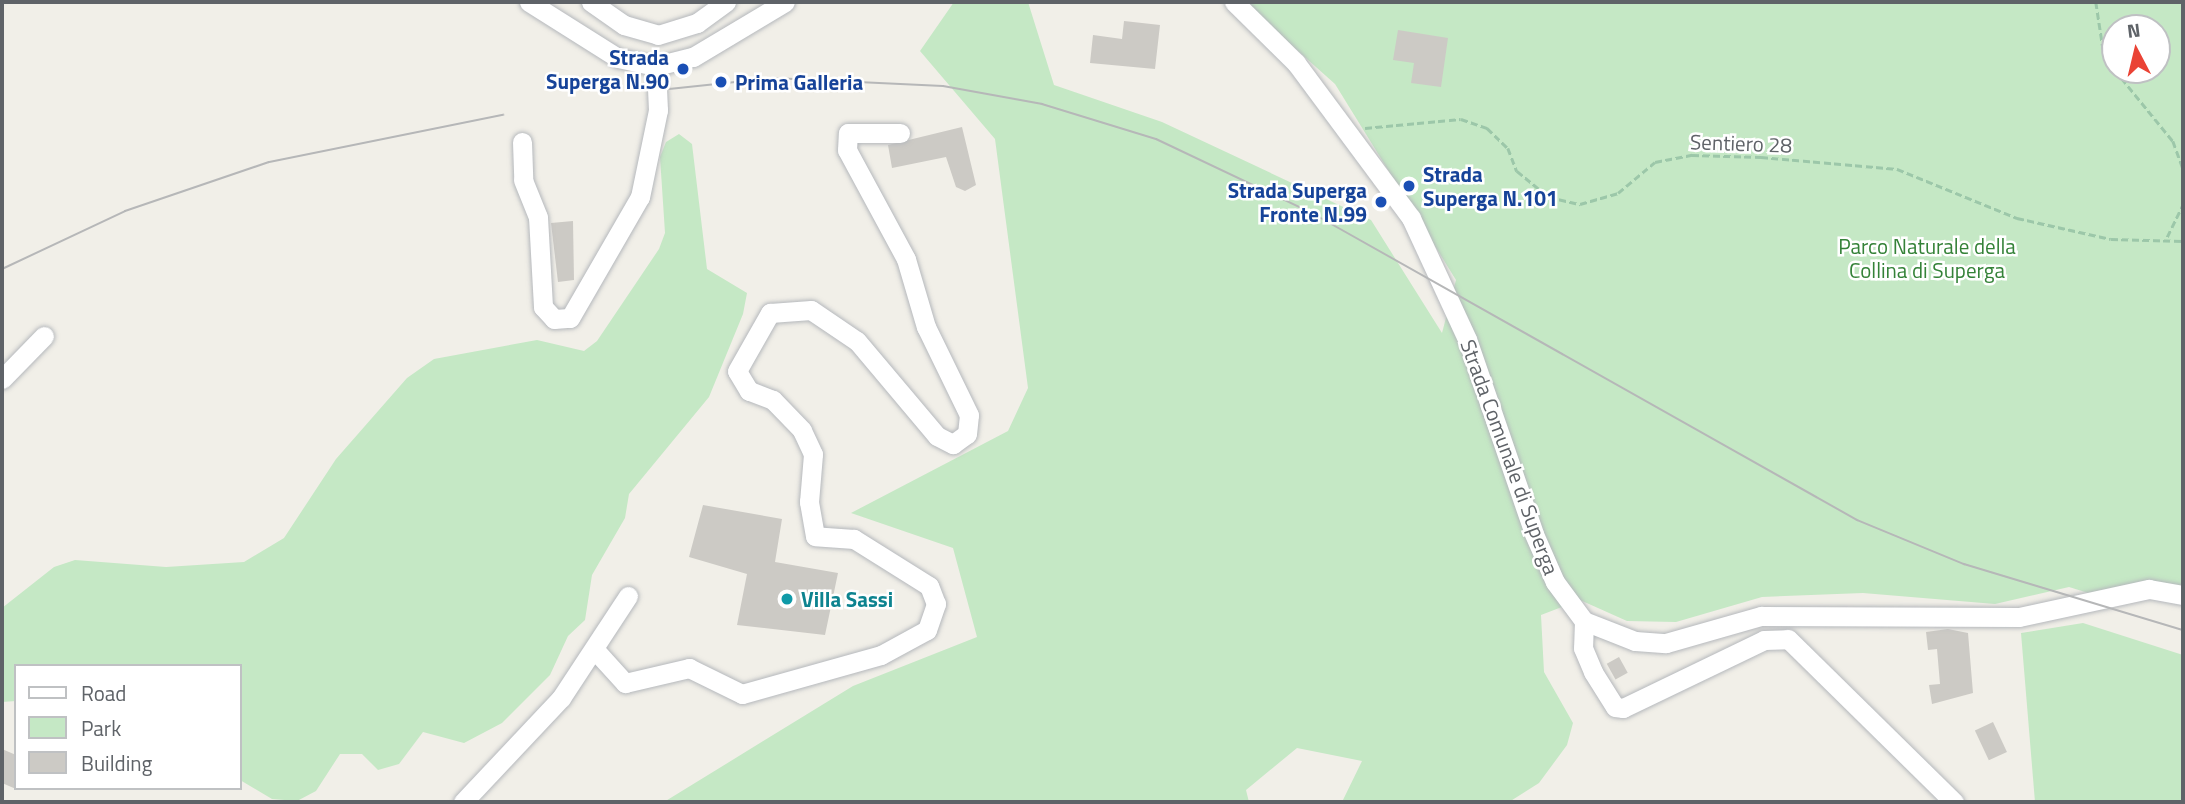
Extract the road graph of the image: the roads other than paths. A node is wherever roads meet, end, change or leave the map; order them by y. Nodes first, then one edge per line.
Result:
1 (528, 2) edge
2 (591, 2) edge
3 (726, 2) edge
4 (785, 2) edge
5 (1234, 2) edge
6 (656, 66) junction
7 (900, 133) dead end
8 (522, 142) dead end
9 (44, 336) dead end
10 (2, 379) edge
11 (2183, 595) edge
12 (628, 596) dead end
13 (1584, 621) junction
14 (595, 650) junction
15 (463, 802) edge
16 (1954, 802) edge

1 - 6 street
2 - 3 street
4 - 6 street
5 - 13 street, Strada Comunale di Superga
6 - 8 street
7 - 14 street
9 - 10 street
11 - 13 street
12 - 14 street
13 - 16 street
14 - 15 street

